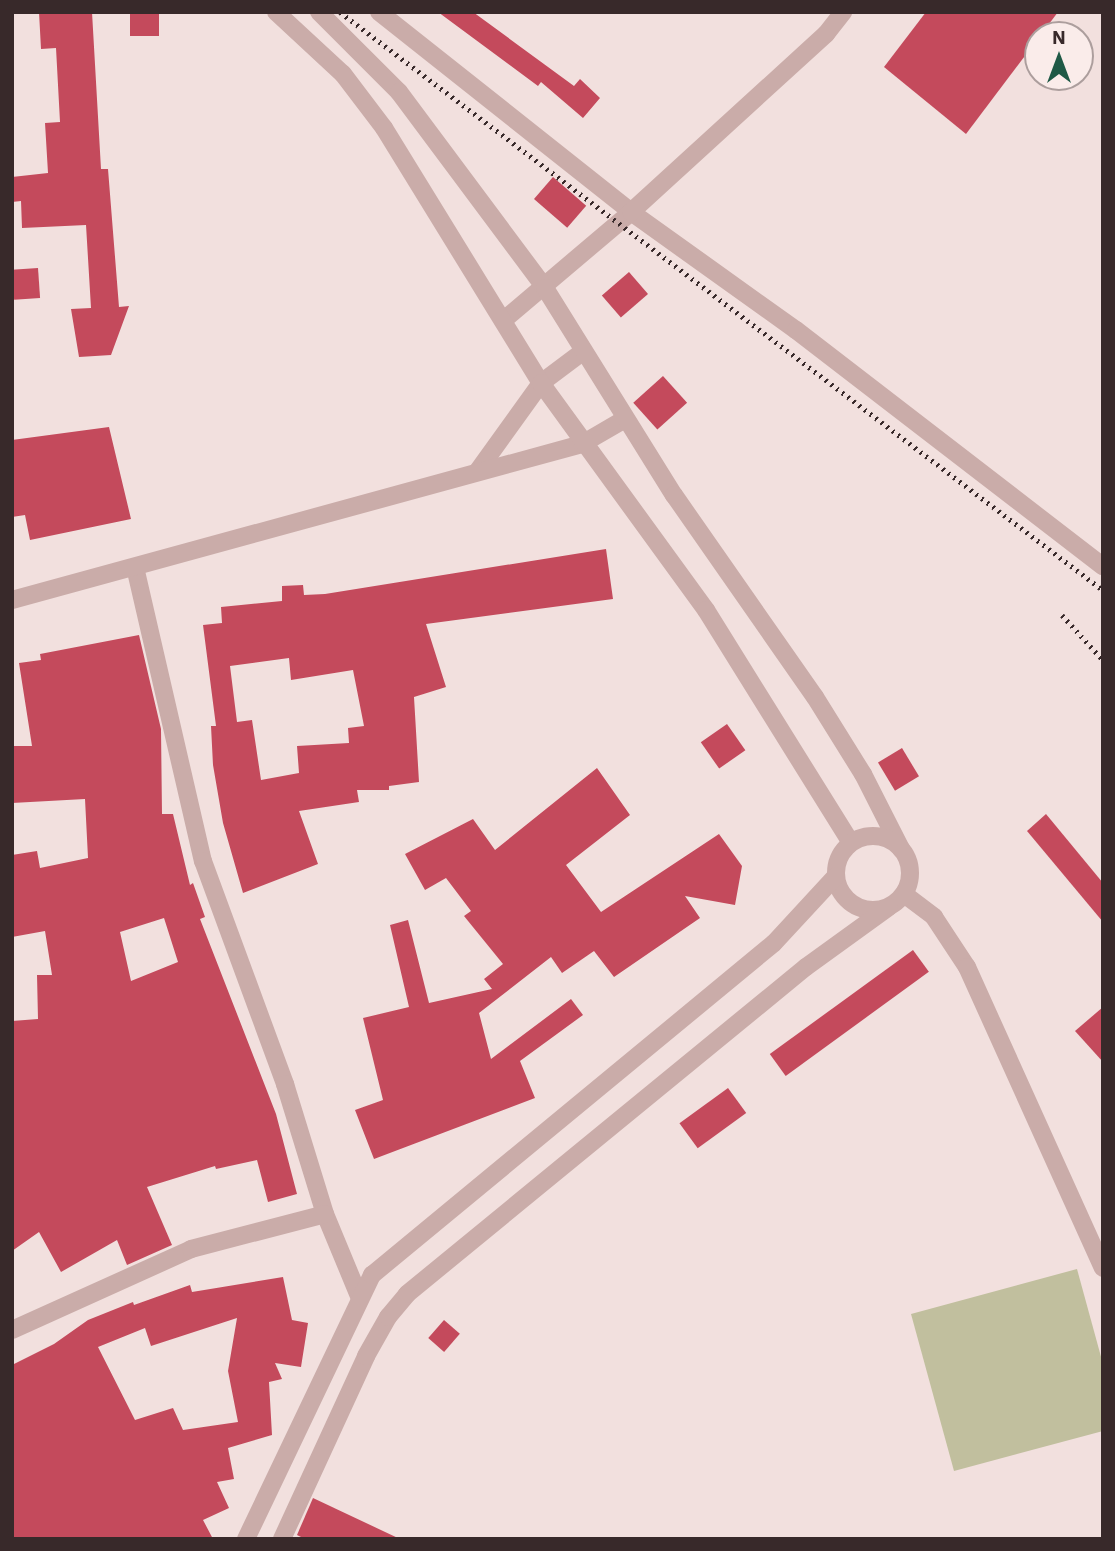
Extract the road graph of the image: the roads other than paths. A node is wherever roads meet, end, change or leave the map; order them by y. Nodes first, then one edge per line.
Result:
1 (276, 12) edge
2 (319, 12) edge
3 (379, 12) edge
4 (843, 12) edge
5 (631, 212) junction
6 (544, 288) junction
7 (505, 319) junction
8 (581, 353) junction
9 (541, 383) junction
10 (625, 419) junction
11 (582, 444) junction
12 (477, 472) junction
13 (1103, 566) edge
14 (135, 567) junction
15 (12, 600) edge
16 (851, 843) junction
17 (901, 849) junction
18 (836, 876) junction
19 (904, 894) junction
20 (889, 907) junction
21 (325, 1214) junction
22 (1103, 1268) edge
23 (359, 1296) junction
24 (12, 1330) edge
25 (246, 1539) edge
26 (282, 1539) edge

1 - 7 street
2 - 6 street
3 - 5 street
4 - 5 street
5 - 6 street
5 - 13 street
6 - 7 street
6 - 8 street
7 - 9 street
8 - 9 street
8 - 10 street
9 - 11 street
9 - 12 street
10 - 11 street
10 - 17 street
11 - 12 street
11 - 16 street
12 - 14 street
14 - 15 street
14 - 21 street
16 - 17 street
16 - 18 street
17 - 19 street
18 - 20 street
18 - 23 street
19 - 20 street
19 - 22 street
20 - 26 street
21 - 23 street
21 - 24 street
23 - 25 street

